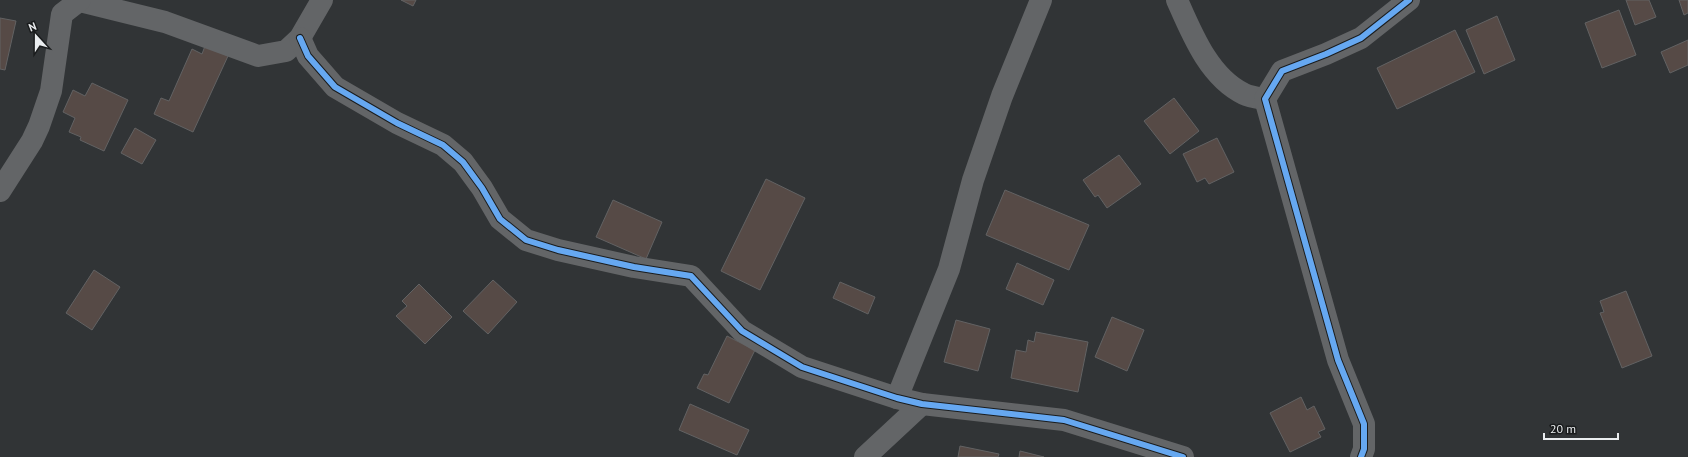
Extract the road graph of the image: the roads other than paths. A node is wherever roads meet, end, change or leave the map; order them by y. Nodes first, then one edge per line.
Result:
1 (80, 0) edge
2 (322, 0) edge
3 (1041, 0) edge
4 (1177, 0) edge
5 (1409, 0) edge
6 (300, 38) junction
7 (1265, 99) junction
8 (0, 191) edge
9 (898, 398) junction
10 (922, 404) junction
11 (865, 457) edge
12 (1183, 457) edge
13 (1361, 457) edge

1 - 6 street
1 - 8 street
2 - 6 street
3 - 9 street
4 - 7 street
5 - 7 street
6 - 9 street
7 - 13 street
9 - 10 street
10 - 11 street
10 - 12 street

